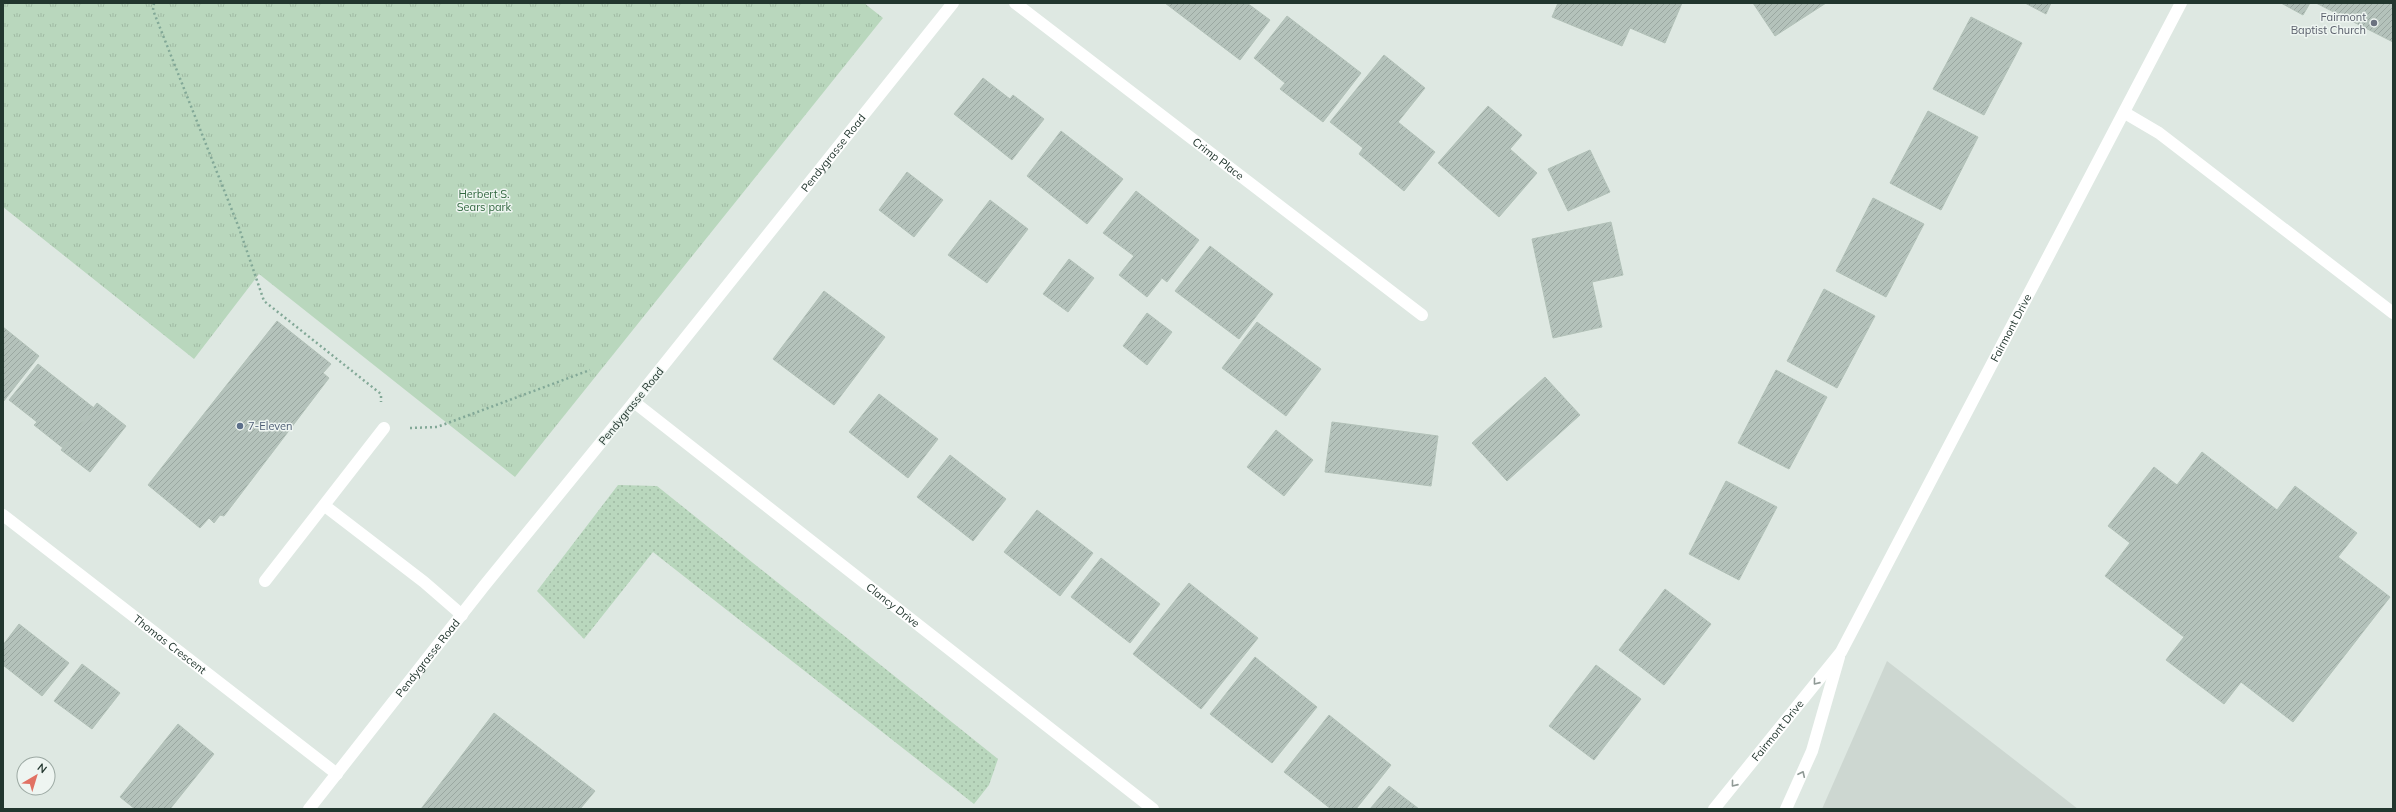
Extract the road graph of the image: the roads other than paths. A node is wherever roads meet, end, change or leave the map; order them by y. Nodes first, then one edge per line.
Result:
1 (953, 3) edge
2 (1015, 3) edge
3 (2181, 3) edge
4 (2125, 113) junction
5 (2393, 313) edge
6 (1422, 315) dead end
7 (634, 402) junction
8 (384, 428) road end
9 (325, 506) junction
10 (3, 515) edge
11 (265, 581) dead end
12 (462, 615) junction
13 (1841, 652) junction
14 (337, 774) junction
15 (309, 809) edge
16 (1153, 809) edge
17 (1714, 809) edge
18 (1786, 809) edge

1 - 7 street, Pendygrasse Road
2 - 6 street, Crimp Place
3 - 4 street, Fairmont Drive
4 - 5 street
4 - 13 street, Fairmont Drive
7 - 12 street, Pendygrasse Road
7 - 16 street, Clancy Drive
8 - 9 street
9 - 11 street
9 - 12 street
10 - 14 street, Thomas Crescent
12 - 14 street, Pendygrasse Road
13 -> 17 street, Fairmont Drive
18 -> 13 street, Fairmont Drive
14 - 15 street, Pendygrasse Road

